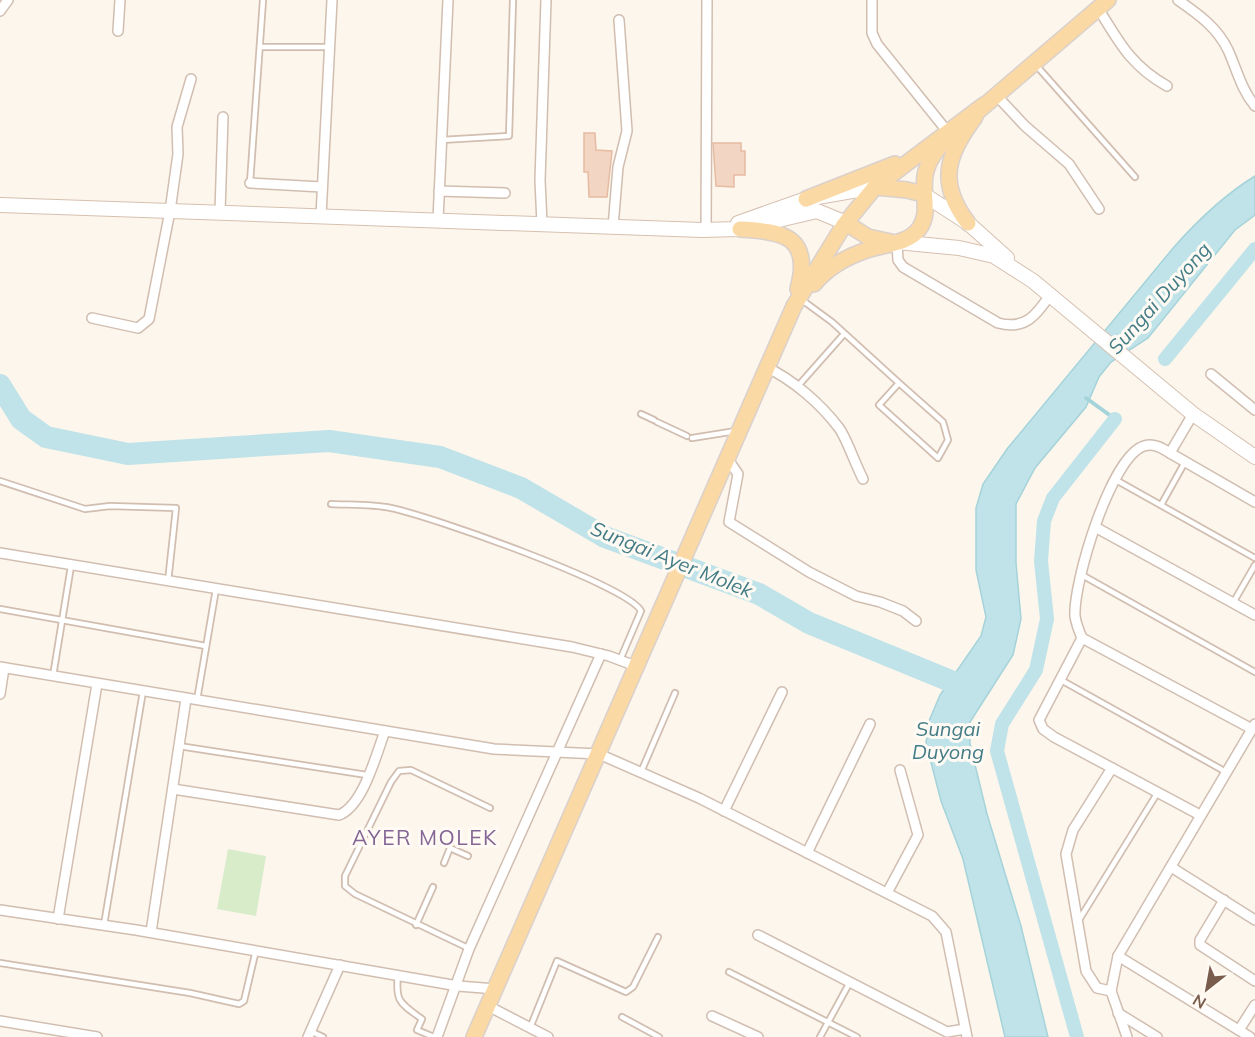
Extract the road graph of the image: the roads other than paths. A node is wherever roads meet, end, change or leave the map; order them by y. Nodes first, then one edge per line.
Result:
1 (8, 0) edge
2 (120, 0) edge
3 (263, 0) edge
4 (332, 0) edge
5 (448, 0) edge
6 (513, 0) edge
7 (546, 0) edge
8 (707, 0) edge
9 (872, 0) edge
10 (1178, 0) edge
11 (1103, 4) edge
12 (0, 11) edge
13 (619, 21) dead end
14 (118, 31) dead end
15 (260, 47) junction
16 (329, 47) junction
17 (1034, 62) junction
18 (191, 79) dead end
19 (1167, 86) dead end
20 (990, 100) junction
21 (1255, 106) edge
22 (223, 117) dead end
23 (947, 131) junction
24 (441, 140) junction
25 (923, 149) junction
26 (1135, 177) dead end
27 (250, 183) joint
28 (322, 187) junction
29 (875, 188) junction
30 (439, 191) junction
31 (505, 193) dead end
32 (923, 194) junction
33 (806, 199) junction
34 (0, 205) edge
35 (1099, 209) dead end
36 (170, 211) junction
37 (220, 212) junction
38 (321, 216) junction
39 (438, 220) junction
40 (846, 223) junction
41 (968, 223) junction
42 (542, 224) junction
43 (613, 227) junction
44 (740, 229) junction
45 (711, 230) junction
46 (897, 242) junction
47 (1033, 281) junction
48 (1050, 296) junction
49 (798, 303) junction
50 (92, 318) dead end
51 (844, 334) junction
52 (766, 367) junction
53 (1211, 374) dead end
54 (899, 383) junction
55 (798, 387) junction
56 (1255, 410) edge
57 (641, 414) dead end
58 (1193, 414) junction
59 (739, 431) junction
60 (1170, 453) junction
61 (1255, 457) edge
62 (727, 458) junction
63 (1185, 462) junction
64 (863, 479) dead end
65 (1115, 480) junction
66 (0, 481) edge
67 (1255, 502) edge
68 (331, 504) dead end
69 (1161, 505) junction
70 (1095, 527) junction
71 (0, 553) edge
72 (1255, 558) edge
73 (1255, 565) edge
74 (71, 566) junction
75 (1080, 574) junction
76 (168, 582) junction
77 (216, 589) junction
78 (1233, 603) junction
79 (0, 609) edge
80 (1255, 615) edge
81 (62, 621) junction
82 (916, 621) dead end
83 (1083, 638) junction
84 (206, 646) junction
85 (601, 654) junction
86 (620, 660) junction
87 (2, 667) edge
88 (638, 667) junction
89 (1255, 672) edge
90 (53, 676) junction
91 (1060, 680) junction
92 (96, 684) junction
93 (143, 692) junction
94 (782, 692) dead end
95 (675, 693) dead end
96 (0, 694) edge
97 (186, 699) junction
98 (197, 700) junction
99 (870, 724) dead end
100 (1254, 726) edge
101 (385, 731) junction
102 (179, 746) junction
103 (559, 753) junction
104 (599, 754) junction
105 (1112, 768) junction
106 (900, 770) dead end
107 (641, 772) junction
108 (1226, 772) junction
109 (367, 775) junction
110 (173, 789) junction
111 (1158, 792) junction
112 (490, 808) dead end
113 (724, 811) junction
114 (1200, 815) junction
115 (807, 853) junction
116 (468, 856) dead end
117 (444, 863) dead end
118 (1171, 867) junction
119 (433, 887) dead end
120 (887, 892) junction
121 (1224, 900) junction
122 (0, 910) edge
123 (58, 919) junction
124 (1255, 920) edge
125 (1077, 923) junction
126 (104, 925) junction
127 (416, 925) junction
128 (151, 932) junction
129 (758, 935) dead end
130 (658, 937) dead end
131 (469, 949) junction
132 (256, 950) junction
133 (1118, 956) junction
134 (0, 963) edge
135 (340, 965) junction
136 (729, 972) dead end
137 (398, 974) junction
138 (1255, 981) edge
139 (850, 982) junction
140 (458, 986) junction
141 (496, 989) junction
142 (1111, 991) junction
143 (1255, 1005) edge
144 (488, 1006) junction
145 (1118, 1013) junction
146 (712, 1016) dead end
147 (622, 1017) dead end
148 (0, 1021) edge
149 (828, 1023) junction
150 (417, 1030) junction
151 (1239, 1030) junction
152 (528, 1032) edge
153 (966, 1033) edge
154 (309, 1034) edge
155 (97, 1037) edge
156 (323, 1037) edge
157 (414, 1037) edge
158 (436, 1037) edge
159 (474, 1037) edge
160 (548, 1037) edge
161 (659, 1037) edge
162 (758, 1037) edge
163 (820, 1037) edge
164 (857, 1037) edge
165 (1127, 1037) edge
166 (1157, 1037) edge
167 (1250, 1037) edge

1 - 12 street
2 - 14 street
3 - 15 lane
4 - 16 street
5 - 24 street
6 - 24 lane
7 - 42 street
8 - 45 street
9 - 23 street
10 - 21 street
11 - 17 main road
11 - 19 street
13 - 43 street
15 - 16 lane
15 - 27 lane
16 - 28 street
17 - 20 main road
17 - 26 lane
18 - 36 street
20 - 23 main road
20 - 32 main road
20 - 35 street
20 - 41 main road
22 - 37 street
23 - 25 main road
24 - 30 street
25 - 29 main road
25 - 33 main road
27 - 28 street
28 - 38 street
29 - 32 main road
29 - 33 main road
29 - 40 main road
30 - 31 street
30 - 39 street
32 - 41 main road
32 - 46 main road
33 - 45 main road
34 - 36 main road
36 - 37 main road
36 - 50 street
37 - 38 main road
38 - 39 main road
39 - 42 main road
40 - 44 main road
40 - 46 main road
40 - 49 main road
41 - 47 main road
42 - 43 main road
43 - 45 main road
44 - 45 main road
44 - 49 main road
46 - 47 main road
46 - 48 street
46 - 49 main road
47 - 48 main road
48 - 58 main road
49 - 51 lane
49 - 52 main road
51 - 54 lane
51 - 55 lane
52 - 55 street
52 - 59 main road
53 - 56 street
54 - 54 lane
55 - 64 street
57 - 59 lane
58 - 60 street
58 - 61 main road
59 - 62 main road
60 - 63 street
60 - 65 street
62 - 82 street
62 - 88 main road
63 - 67 street
63 - 69 lane
65 - 69 lane
65 - 70 street
66 - 76 lane
68 - 86 lane
69 - 72 lane
70 - 75 street
70 - 78 street
71 - 74 street
73 - 78 lane
74 - 76 street
74 - 81 lane
75 - 83 street
75 - 89 lane
76 - 77 street
77 - 84 lane
77 - 85 street
78 - 80 street
79 - 81 lane
81 - 84 lane
81 - 90 lane
83 - 91 street
83 - 100 street
84 - 98 lane
85 - 86 street
85 - 103 street
86 - 88 street
87 - 90 street
87 - 96 street
88 - 104 main road
90 - 92 street
91 - 105 street
91 - 108 lane
92 - 93 street
92 - 123 street
93 - 97 street
93 - 126 lane
94 - 113 street
95 - 107 lane
97 - 98 street
97 - 102 street
98 - 101 street
99 - 115 street
100 - 108 street
101 - 103 street
101 - 109 street
102 - 109 lane
102 - 110 street
103 - 104 street
103 - 131 street
104 - 107 street
104 - 141 main road
105 - 111 street
105 - 125 street
106 - 120 street
107 - 113 street
108 - 114 street
109 - 110 street
110 - 128 street
111 - 114 street
111 - 125 lane
112 - 127 lane
113 - 115 street
114 - 118 street
115 - 120 street
116 - 117 lane
118 - 121 street
118 - 133 street
119 - 127 lane
120 - 153 street
121 - 124 street
121 - 138 street
122 - 123 street
123 - 126 street
125 - 142 street
126 - 128 street
127 - 131 lane
128 - 132 street
129 - 139 street
130 - 152 lane
131 - 140 street
132 - 134 lane
132 - 135 street
133 - 142 street
133 - 151 street
135 - 137 street
135 - 154 street
136 - 149 lane
137 - 140 street
137 - 150 lane
139 - 149 lane
139 - 153 street
140 - 141 street
140 - 158 street
141 - 144 main road
142 - 145 street
143 - 151 street
144 - 152 street
144 - 159 main road
145 - 165 street
145 - 166 street
146 - 162 street
147 - 161 lane
148 - 155 street
149 - 163 lane
149 - 164 lane
150 - 157 lane
150 - 158 lane
151 - 167 street
152 - 160 street
154 - 156 lane

